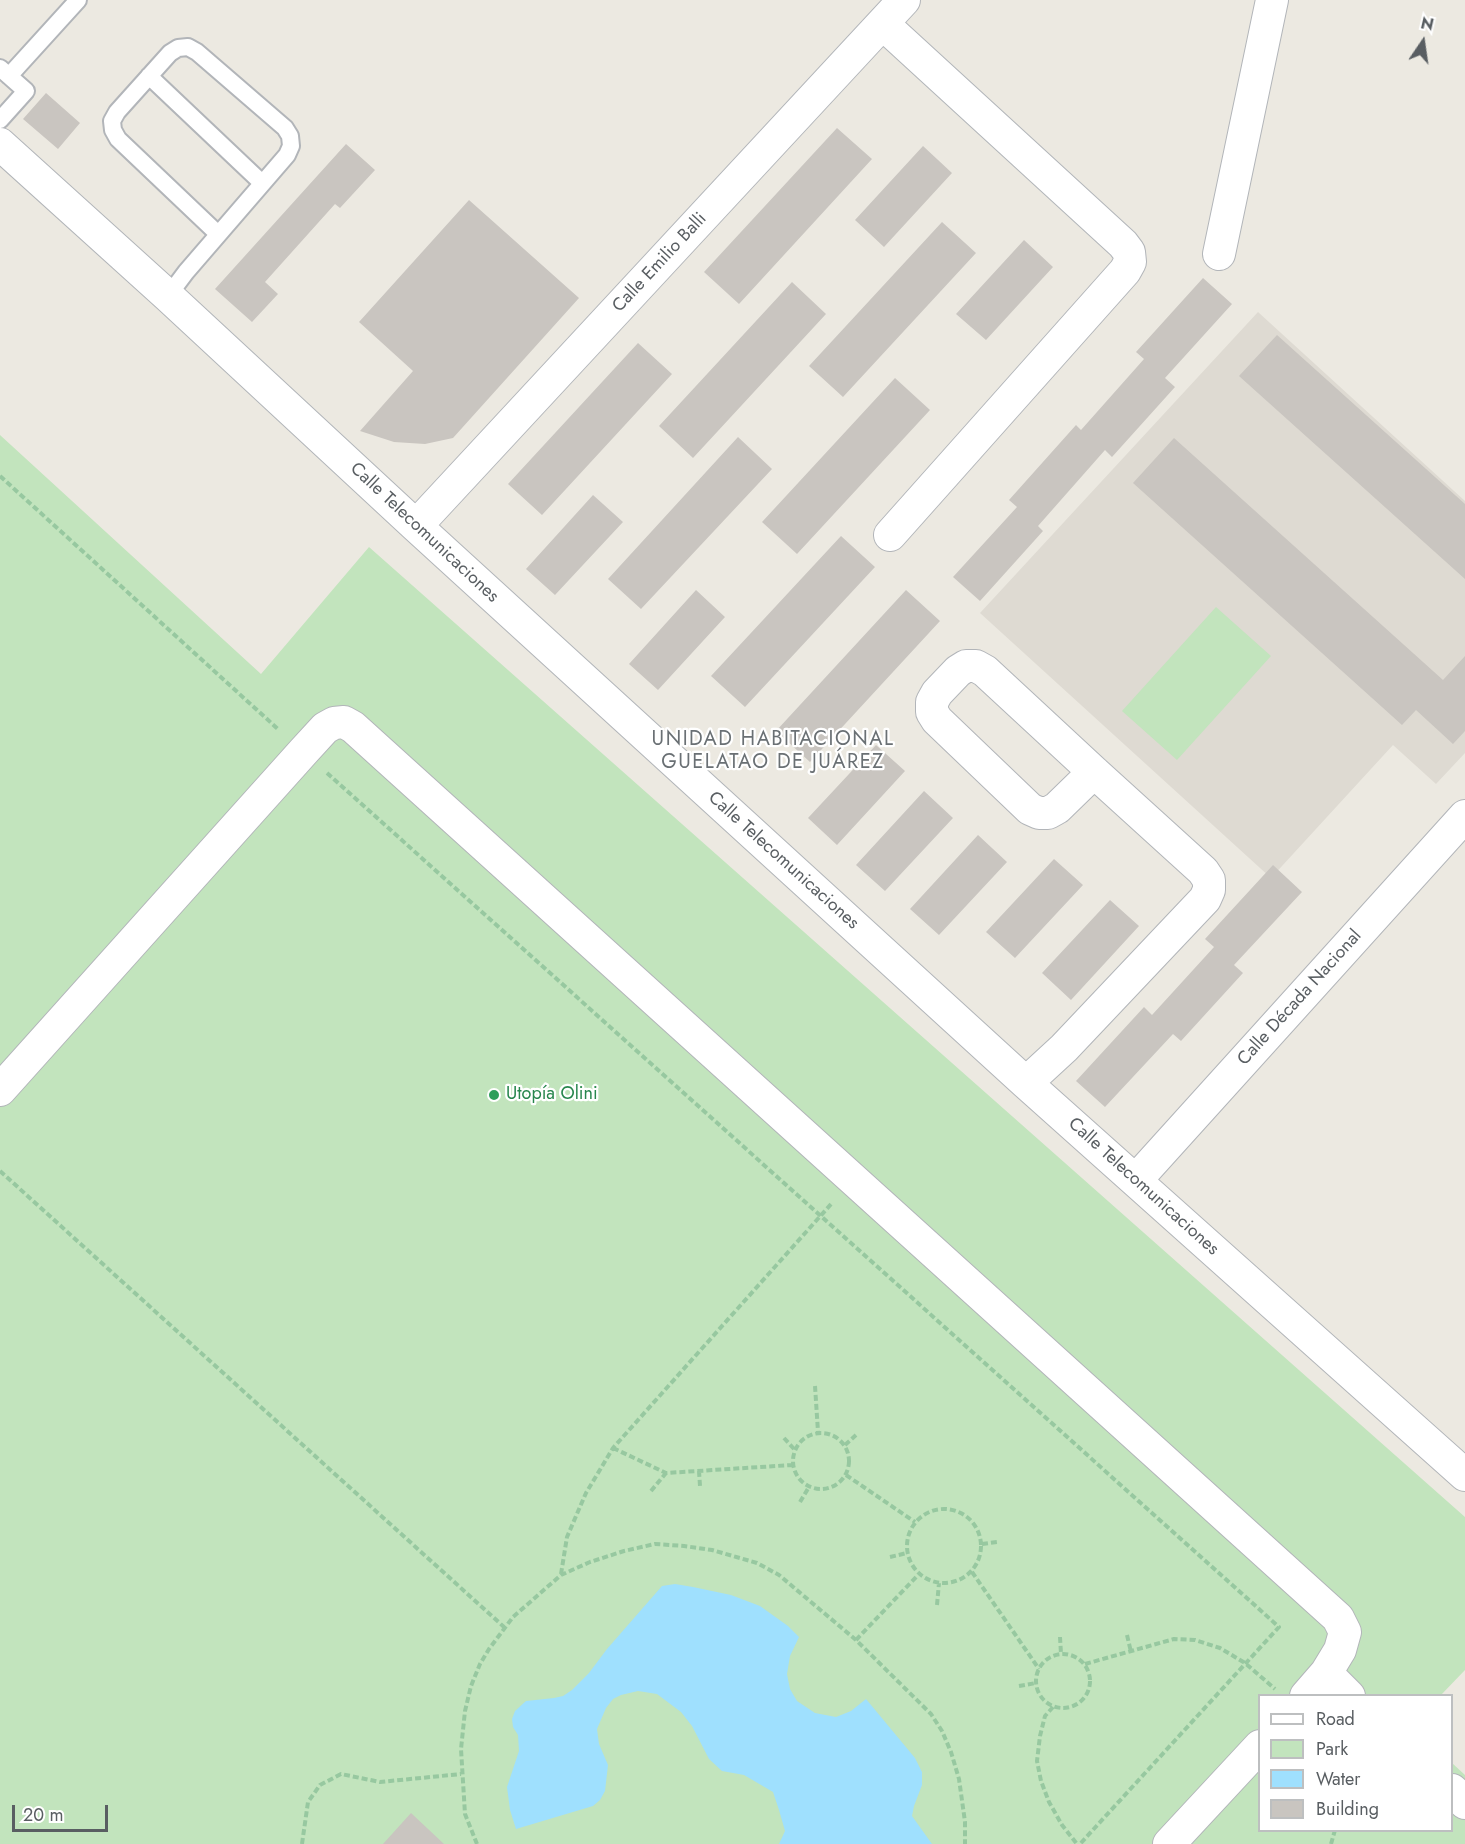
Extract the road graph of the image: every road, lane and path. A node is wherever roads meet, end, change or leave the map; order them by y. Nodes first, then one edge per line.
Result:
1 (78, 0) edge
2 (904, 0) edge
3 (1272, 0) edge
4 (883, 24) junction
5 (5, 72) edge
6 (149, 76) junction
7 (0, 120) edge
8 (0, 144) edge
9 (262, 183) junction
10 (218, 234) junction
11 (1219, 254) dead end
12 (168, 296) junction
13 (0, 476) edge
14 (416, 526) junction
15 (890, 535) dead end
16 (303, 752) junction
17 (1094, 772) junction
18 (1465, 816) edge
19 (1026, 1083) junction
20 (0, 1090) edge
21 (0, 1171) edge
22 (1136, 1180) junction
23 (854, 1181) junction
24 (820, 1216) junction
25 (815, 1386) dead end
26 (818, 1432) junction
27 (856, 1435) dead end
28 (784, 1438) dead end
29 (845, 1445) junction
30 (612, 1448) junction
31 (794, 1449) junction
32 (792, 1465) junction
33 (699, 1471) junction
34 (666, 1473) junction
35 (846, 1474) junction
36 (1465, 1475) edge
37 (700, 1486) dead end
38 (809, 1487) junction
39 (651, 1491) dead end
40 (800, 1502) dead end
41 (915, 1522) junction
42 (997, 1542) dead end
43 (982, 1544) junction
44 (908, 1553) junction
45 (890, 1557) dead end
46 (972, 1572) junction
47 (919, 1574) junction
48 (561, 1575) junction
49 (939, 1583) junction
50 (937, 1605) dead end
51 (504, 1627) junction
52 (1127, 1635) dead end
53 (1060, 1637) dead end
54 (856, 1640) junction
55 (1131, 1653) junction
56 (1061, 1654) junction
57 (1245, 1663) junction
58 (1085, 1664) junction
59 (1039, 1669) junction
60 (1036, 1683) junction
61 (1316, 1684) edge
62 (1019, 1686) dead end
63 (1281, 1694) edge
64 (1346, 1694) edge
65 (1053, 1707) junction
66 (1258, 1748) edge
67 (461, 1774) junction
68 (1453, 1791) edge
69 (1465, 1803) edge
70 (302, 1844) edge
71 (477, 1844) edge
72 (965, 1844) edge
73 (1079, 1844) edge
74 (1169, 1844) edge

1 - 5 lane
2 - 4 street, Calle Emilio Balli
3 - 11 street
4 - 14 street, Calle Emilio Balli
4 - 15 street
5 - 7 lane
6 - 9 lane
6 - 9 lane
6 - 10 lane
8 - 12 street, Calle Telecomunicaciones
9 - 10 lane
10 - 12 lane
12 - 14 street, Calle Telecomunicaciones
13 - 16 path
14 - 19 street, Calle Telecomunicaciones
16 - 20 street
16 - 23 street
16 - 24 path
17 - 17 street
17 - 19 street
18 - 22 street, Calle Década Nacional
19 - 22 street, Calle Telecomunicaciones
21 - 51 path
22 - 36 street, Calle Telecomunicaciones
23 - 24 path
23 - 61 street
24 - 30 path
24 - 57 path
25 - 26 path
26 - 29 path
26 - 31 path
27 - 29 path
28 - 31 path
29 - 35 path
30 - 34 path
30 - 48 path
31 - 32 path
32 - 33 path
32 - 38 path
33 - 34 path
33 - 37 path
34 - 39 path
35 - 38 path
35 - 41 path
38 - 40 path
41 - 43 path
41 - 44 path
42 - 43 path
43 - 46 path
44 - 45 path
44 - 47 path
46 - 49 path
46 - 59 path
47 - 49 path
47 - 54 path
48 - 51 path
48 - 54 path
49 - 50 path
51 - 67 path
52 - 55 path
53 - 56 path
54 - 72 path
55 - 57 path
55 - 58 path
56 - 58 path
56 - 59 path
57 - 63 path
57 - 73 path
58 - 65 path
59 - 60 path
60 - 62 path
60 - 65 path
61 - 64 street
65 - 73 path
66 - 74 street
67 - 70 path
67 - 71 path
68 - 69 street

